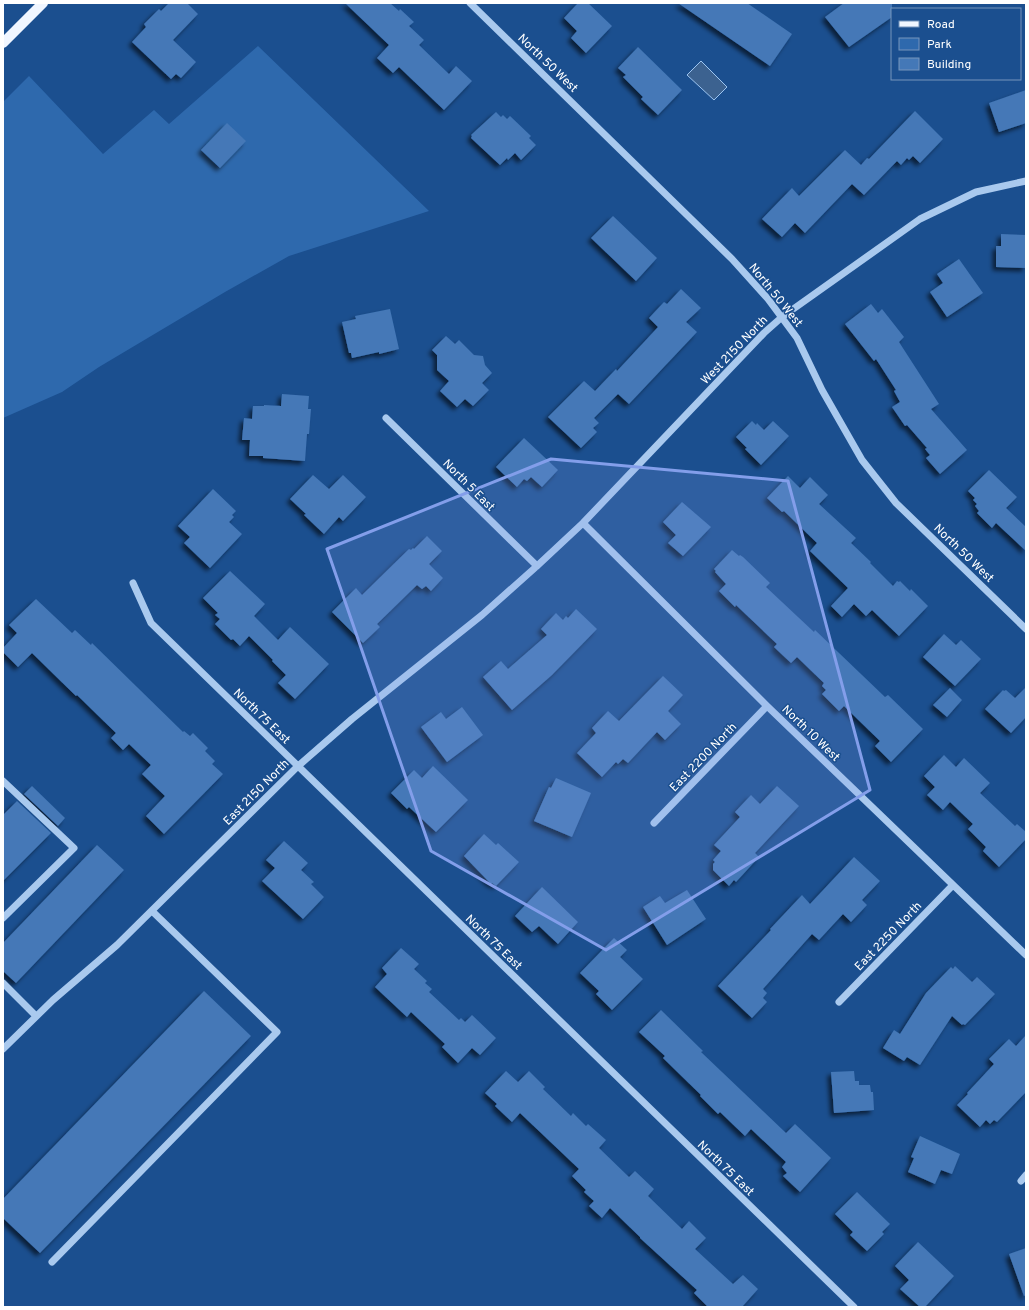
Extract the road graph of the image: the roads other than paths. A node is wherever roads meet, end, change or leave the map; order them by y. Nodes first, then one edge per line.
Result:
1 (43, 3) edge
2 (470, 3) edge
3 (3, 43) edge
4 (1026, 181) edge
5 (782, 317) junction
6 (386, 418) dead end
7 (582, 524) junction
8 (537, 566) junction
9 (133, 583) dead end
10 (1026, 629) edge
11 (768, 706) junction
12 (297, 767) junction
13 (3, 781) edge
14 (654, 823) dead end
15 (953, 885) junction
16 (152, 911) junction
17 (3, 918) edge
18 (1026, 955) edge
19 (3, 983) edge
20 (839, 1002) dead end
21 (36, 1016) junction
22 (3, 1049) edge
23 (52, 1262) dead end
24 (854, 1307) edge

1 - 3 main road
2 - 5 street, North 50 West
4 - 5 street, West 2150 North
5 - 7 street, West 2150 North
5 - 10 street, North 50 West
6 - 8 street, North 5 East
7 - 8 street, West 2150 North
7 - 11 street, North 10 West
8 - 12 street, East 2150 North
9 - 12 street, North 75 East
11 - 14 street, East 2200 North
11 - 15 street, North 10 West
12 - 16 street, East 2150 North
12 - 24 street, North 75 East
13 - 17 street
15 - 18 street, North 10 West
15 - 20 street, East 2250 North
16 - 21 street, East 2150 North
16 - 23 street
19 - 21 street
21 - 22 street, East 2150 North

